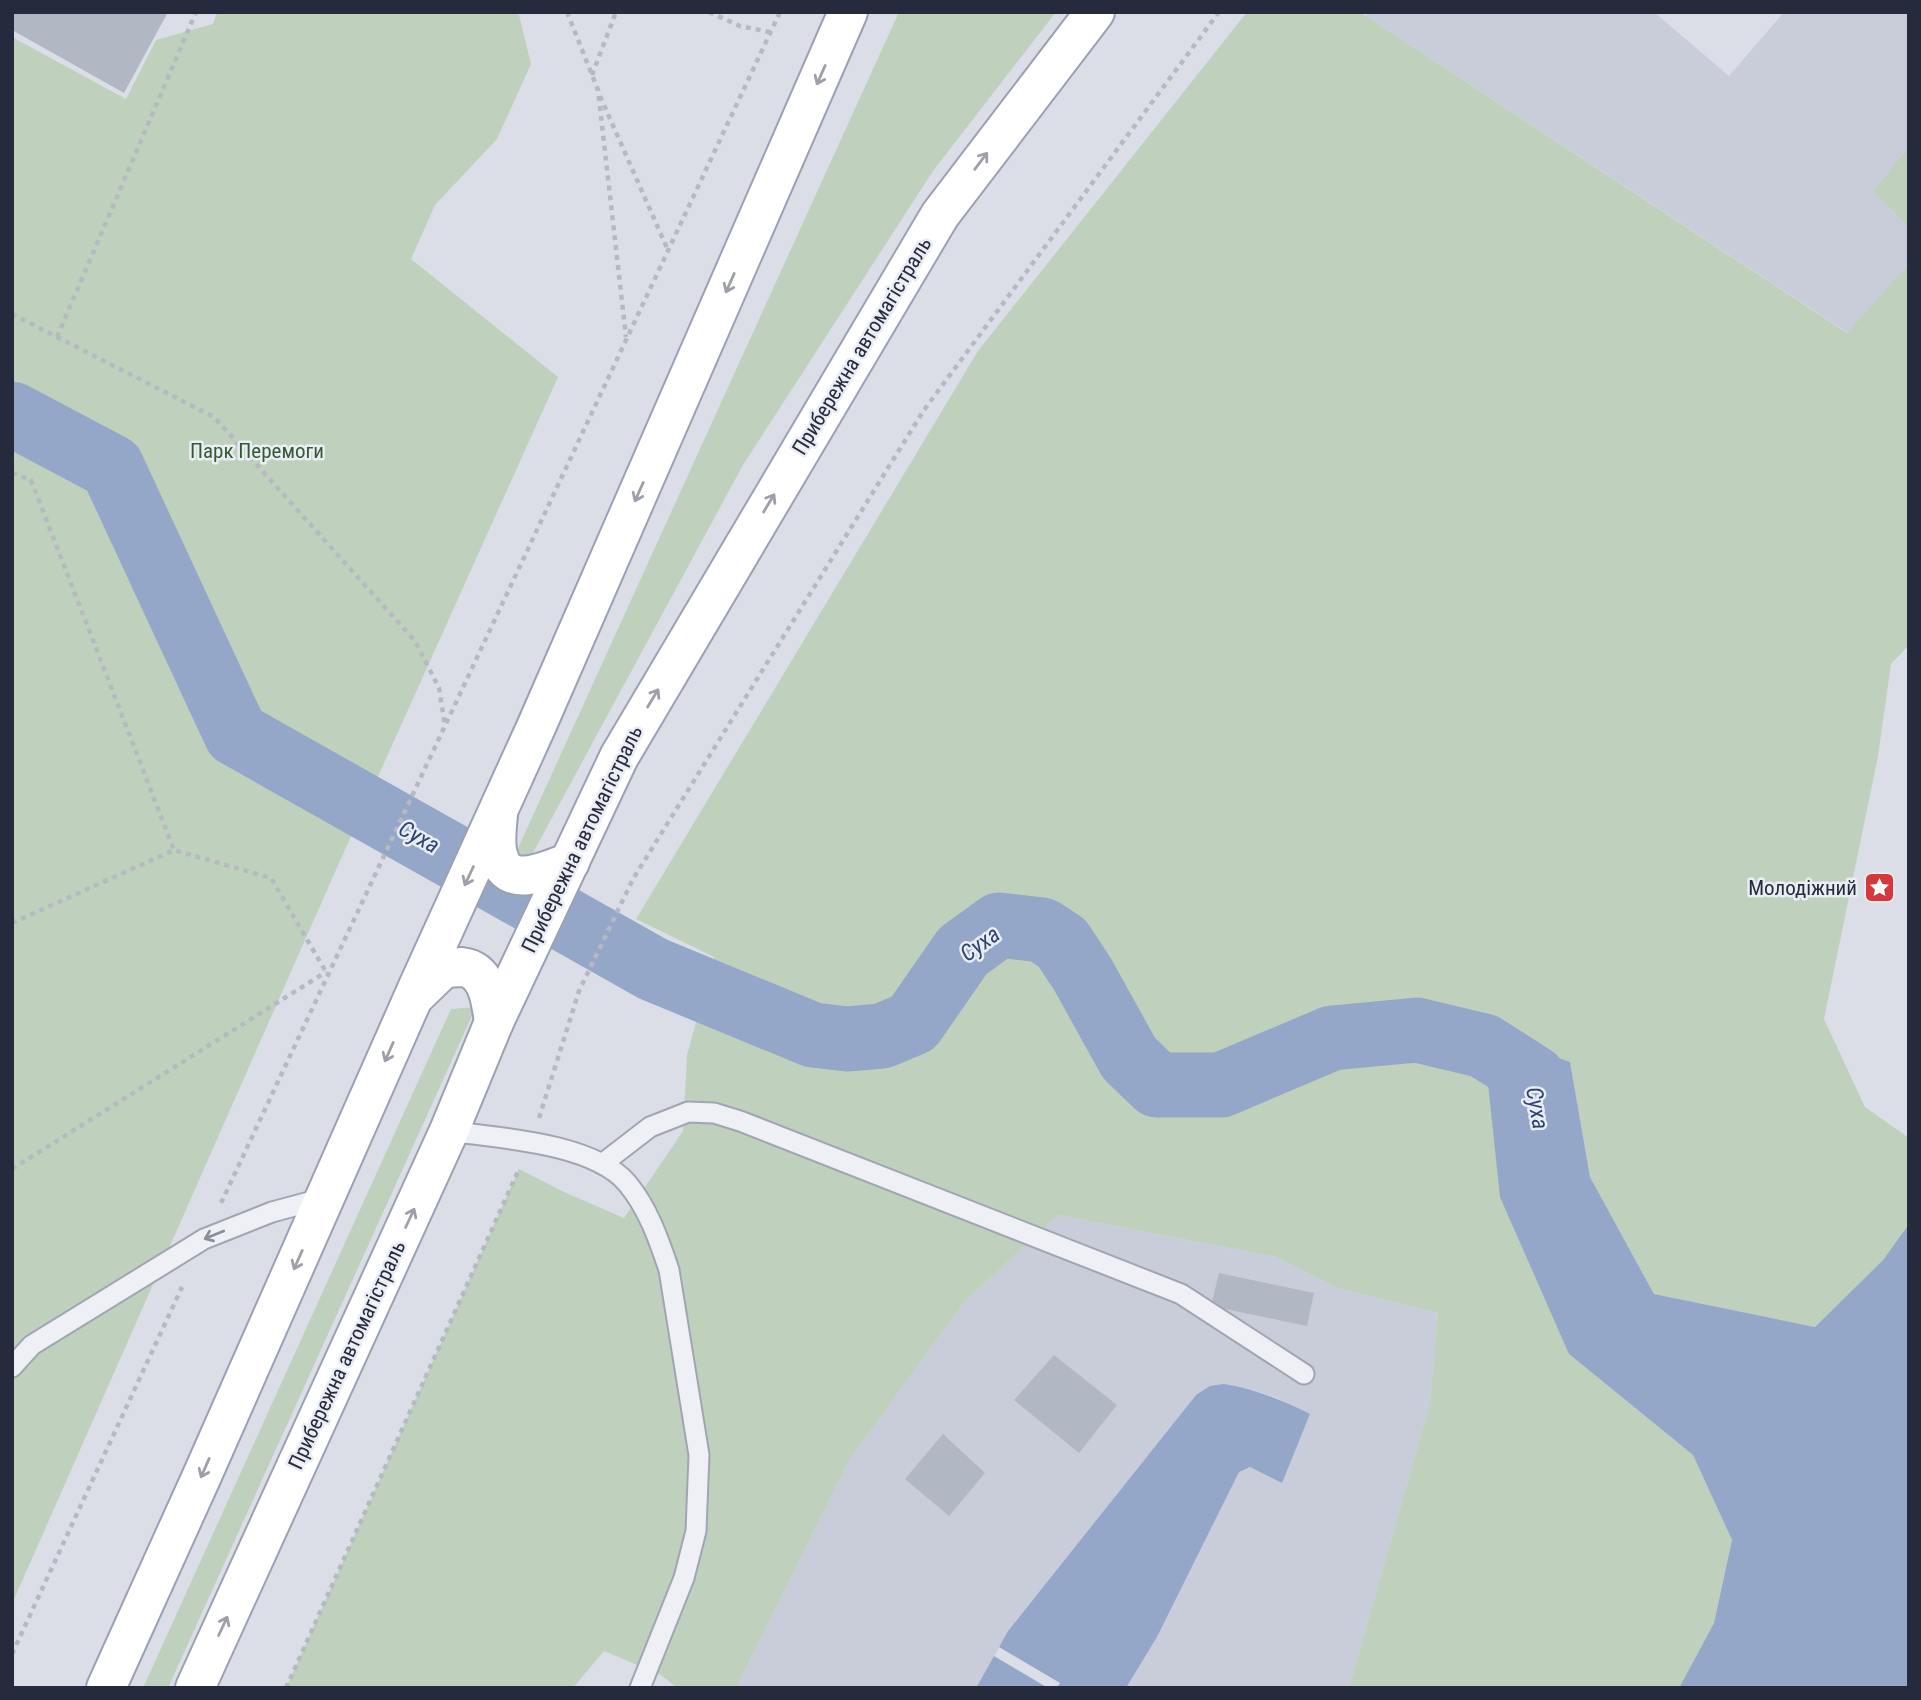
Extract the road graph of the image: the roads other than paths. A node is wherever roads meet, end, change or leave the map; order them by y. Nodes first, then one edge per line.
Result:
1 (848, 12) edge
2 (1095, 12) edge
3 (498, 812) junction
4 (570, 862) junction
5 (415, 994) junction
6 (496, 1019) junction
7 (449, 1131) junction
8 (602, 1164) junction
9 (325, 1198) junction
10 (12, 1367) edge
11 (1304, 1374) dead end
12 (106, 1688) edge
13 (195, 1688) edge
14 (640, 1688) edge

1 -> 3 main road
4 -> 2 main road, Прибережна автомагістраль
3 - 4 main road
3 -> 5 main road
4 - 6 main road, Прибережна автомагістраль
5 - 6 main road
5 -> 9 main road
6 - 7 main road, Прибережна автомагістраль
7 - 8 lane
13 -> 7 main road, Прибережна автомагістраль
8 - 11 lane
8 - 14 lane
9 -> 10 lane
9 -> 12 main road

